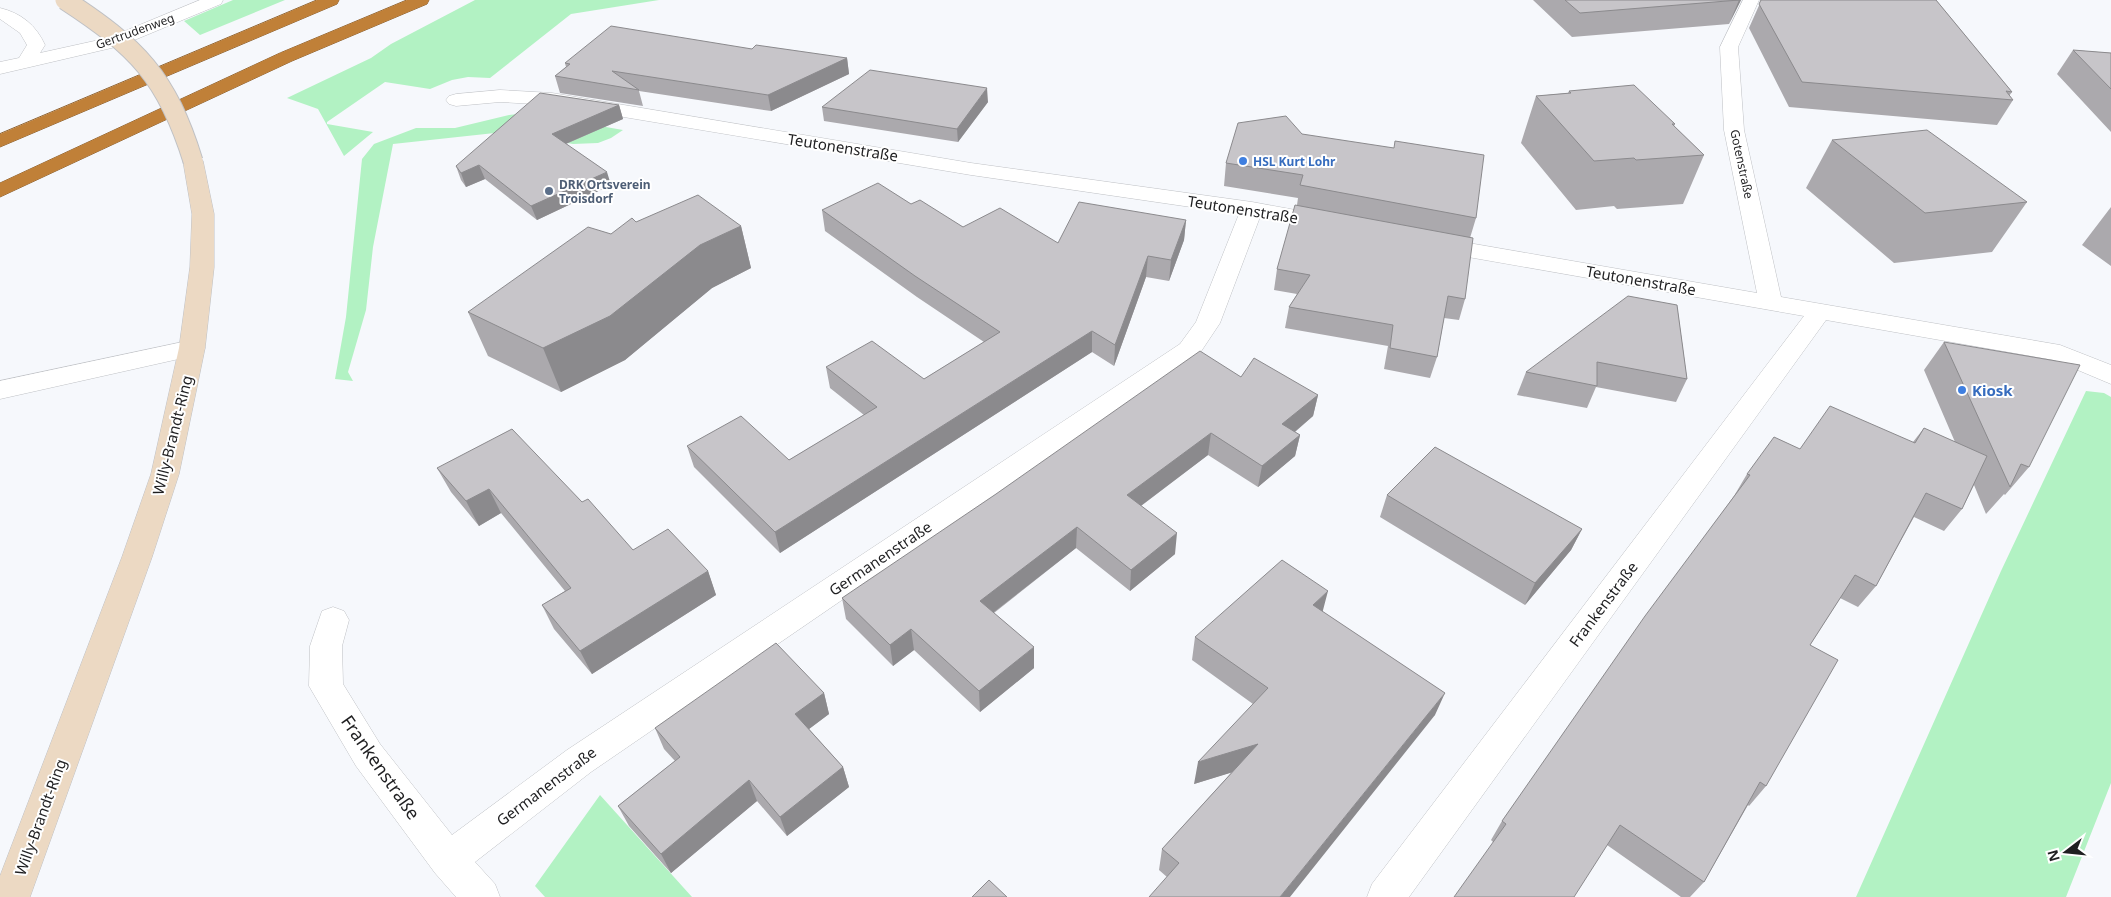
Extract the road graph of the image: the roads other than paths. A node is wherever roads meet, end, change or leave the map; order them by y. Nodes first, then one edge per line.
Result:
1 (65, 0) edge
2 (215, 0) edge
3 (331, 0) edge
4 (420, 0) edge
5 (1752, 0) edge
6 (0, 13) edge
7 (25, 63) junction
8 (0, 68) edge
9 (456, 100) dead end
10 (0, 141) edge
11 (0, 191) edge
12 (1252, 208) junction
13 (1349, 227) edge
14 (1416, 240) edge
15 (1770, 302) junction
16 (1820, 311) junction
17 (192, 348) junction
18 (2111, 375) edge
19 (0, 390) edge
20 (333, 620) dead end
21 (448, 860) junction
22 (11, 897) edge
23 (481, 897) edge
24 (1386, 897) edge

1 - 17 main road, Willy-Brandt-Ring, bridge
2 - 7 street, Gertrudenweg
3 - 10 highway
4 - 11 highway
5 - 15 street, Gotenstraße
6 - 7 street
7 - 8 street, Gertrudenweg
9 - 12 street, Teutonenstraße
12 - 13 street, Teutonenstraße
12 - 21 street, Germanenstraße
14 - 15 street, Teutonenstraße
15 - 16 street, Teutonenstraße
16 - 18 street, Teutonenstraße
16 - 24 street, Frankenstraße
17 - 19 street
17 - 22 main road, Willy-Brandt-Ring
20 - 21 street, Frankenstraße
21 - 23 street, Frankenstraße

